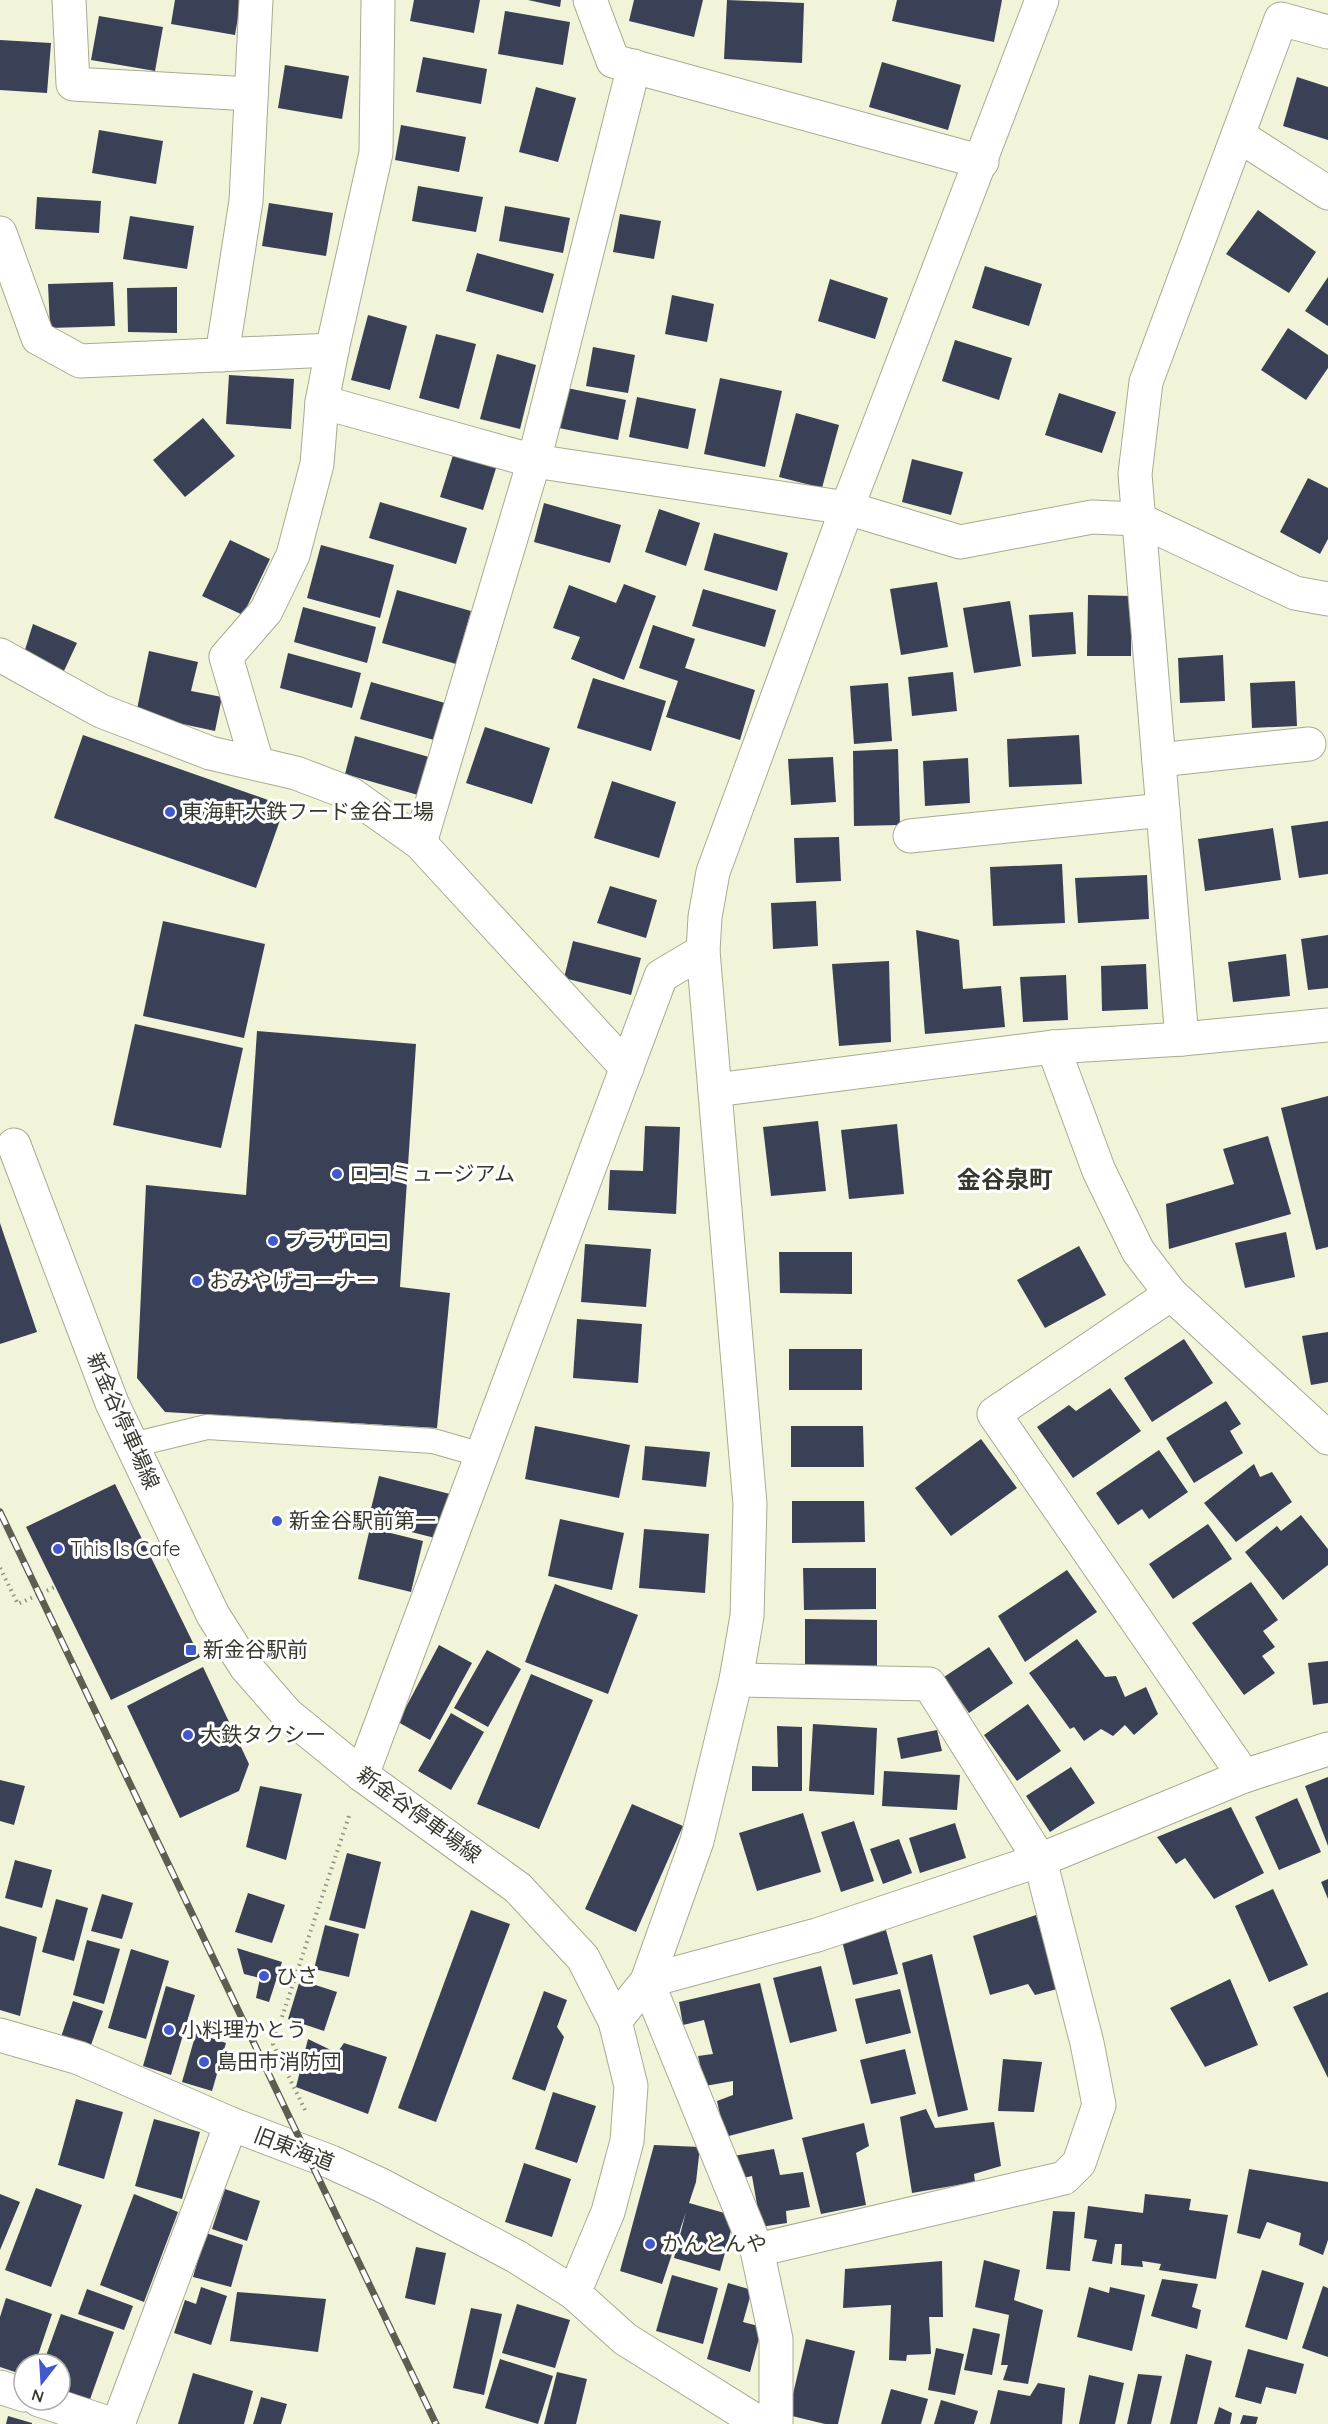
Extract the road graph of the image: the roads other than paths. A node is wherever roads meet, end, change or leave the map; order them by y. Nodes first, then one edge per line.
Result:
1 (69, 0) edge
2 (256, 0) edge
3 (378, 0) edge
4 (590, 0) edge
5 (1042, 0) edge
6 (1328, 32) edge
7 (634, 66) junction
8 (251, 94) junction
9 (1238, 135) junction
10 (982, 162) junction
11 (1328, 193) edge
12 (0, 233) edge
13 (332, 350) junction
14 (222, 355) junction
15 (322, 402) junction
16 (534, 461) junction
17 (847, 508) junction
18 (1138, 519) junction
19 (1328, 599) edge
20 (0, 655) edge
21 (1309, 744) dead end
22 (1159, 760) junction
23 (257, 763) junction
24 (1163, 810) junction
25 (910, 836) dead end
26 (420, 843) junction
27 (703, 951) junction
28 (1328, 1025) edge
29 (1182, 1040) junction
30 (1053, 1047) junction
31 (627, 1068) junction
32 (715, 1090) junction
33 (14, 1145) dead end
34 (1170, 1294) junction
35 (1328, 1438) edge
36 (132, 1445) junction
37 (482, 1455) junction
38 (736, 1680) junction
39 (1328, 1749) edge
40 (362, 1775) junction
41 (1244, 1776) junction
42 (1040, 1860) junction
43 (647, 1981) junction
44 (615, 2021) junction
45 (0, 2035) edge
46 (231, 2124) junction
47 (757, 2250) junction
48 (574, 2293) junction
49 (72, 2411) edge
50 (111, 2424) edge
51 (118, 2424) edge
52 (761, 2424) edge
53 (776, 2424) edge

1 - 8 street
2 - 8 street
3 - 13 street
4 - 7 street
5 - 10 street
6 - 9 street
7 - 10 street
7 - 16 street
8 - 14 street
9 - 11 street
9 - 18 street
10 - 17 street
12 - 14 street
13 - 14 street
13 - 15 street
15 - 16 street
15 - 23 street
16 - 17 street
16 - 26 street
17 - 18 street
17 - 27 street
18 - 19 street
18 - 22 street
20 - 23 street
21 - 22 street
22 - 24 street
23 - 26 street
24 - 25 street
24 - 29 street
26 - 31 street
27 - 31 street
27 - 32 street
28 - 29 street
29 - 30 street
30 - 32 street
30 - 34 street
31 - 37 street
32 - 38 street
33 - 36 street, 新金谷停車場線
34 - 35 street
34 - 41 street
36 - 37 lane
36 - 40 street, 新金谷停車場線
37 - 40 street
38 - 42 street
38 - 43 street
39 - 41 street
40 - 44 street, 新金谷停車場線
41 - 42 street
42 - 43 street
42 - 47 street
43 - 44 street
43 - 47 street
44 - 48 street, 新金谷停車場線
45 - 46 street, 旧東海道
46 - 48 street, 旧東海道
46 - 51 street
47 - 53 street
48 - 52 street
49 - 50 street

